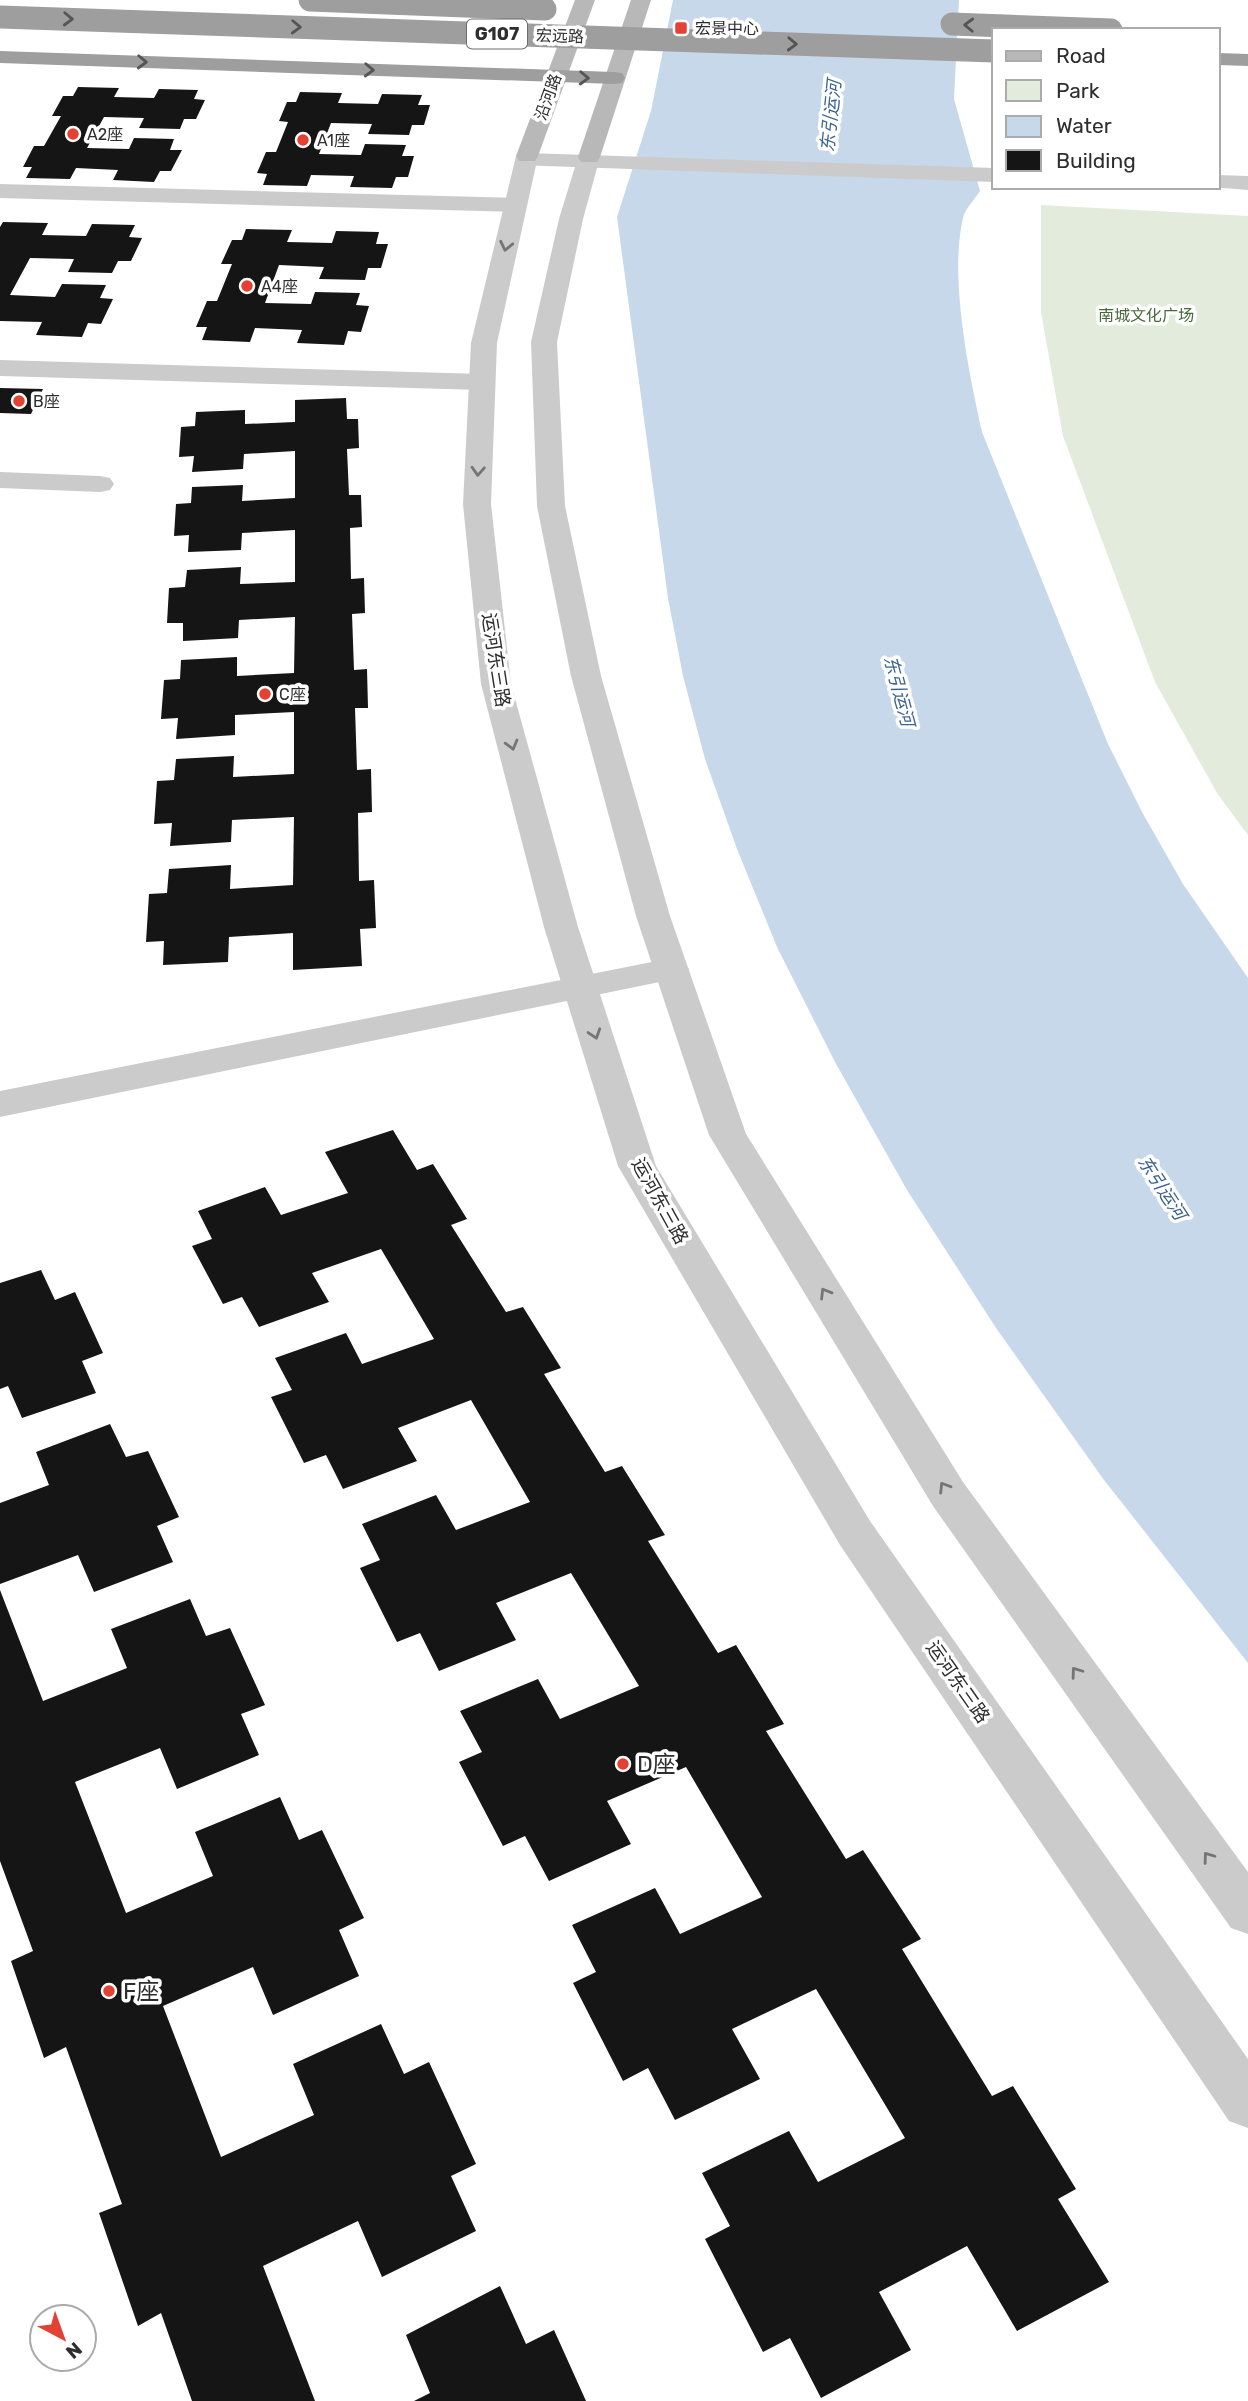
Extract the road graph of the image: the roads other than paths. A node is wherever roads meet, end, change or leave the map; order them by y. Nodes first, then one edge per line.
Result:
1 (310, 0) edge
2 (648, 6) edge
3 (599, 7) edge
4 (0, 17) edge
5 (930, 23) dead end
6 (1059, 28) edge
7 (992, 51) edge
8 (0, 57) edge
9 (1220, 59) edge
10 (1248, 60) edge
11 (555, 77) junction
12 (614, 78) junction
13 (526, 158) junction
14 (589, 160) junction
15 (992, 175) edge
16 (1220, 182) edge
17 (1248, 183) edge
18 (0, 191) edge
19 (515, 205) junction
20 (0, 368) edge
21 (482, 382) junction
22 (0, 480) edge
23 (100, 484) dead end
24 (672, 970) junction
25 (580, 988) junction
26 (0, 1104) edge
27 (1248, 1912) edge
28 (1248, 2103) edge

1 - 3 highway, 宏远路 / G107, bridge
2 - 3 highway, 宏远路 / G107
2 - 12 main road
3 - 11 main road, 沿河路
4 -> 7 highway, 宏远路 / G107, bridge
6 -> 5 highway, bridge
8 -> 11 highway
9 - 10 highway
11 -> 12 highway
11 - 13 main road, 沿河路
12 - 14 main road
13 - 14 street
13 - 19 street, 运河东三路
14 - 15 street
14 - 24 street
16 - 17 street
18 - 19 street
19 -> 21 street, 运河东三路
20 - 21 street
21 -> 25 street, 运河东三路
22 - 23 street
24 - 25 street
27 -> 24 street
25 - 26 street
25 -> 28 street, 运河东三路

